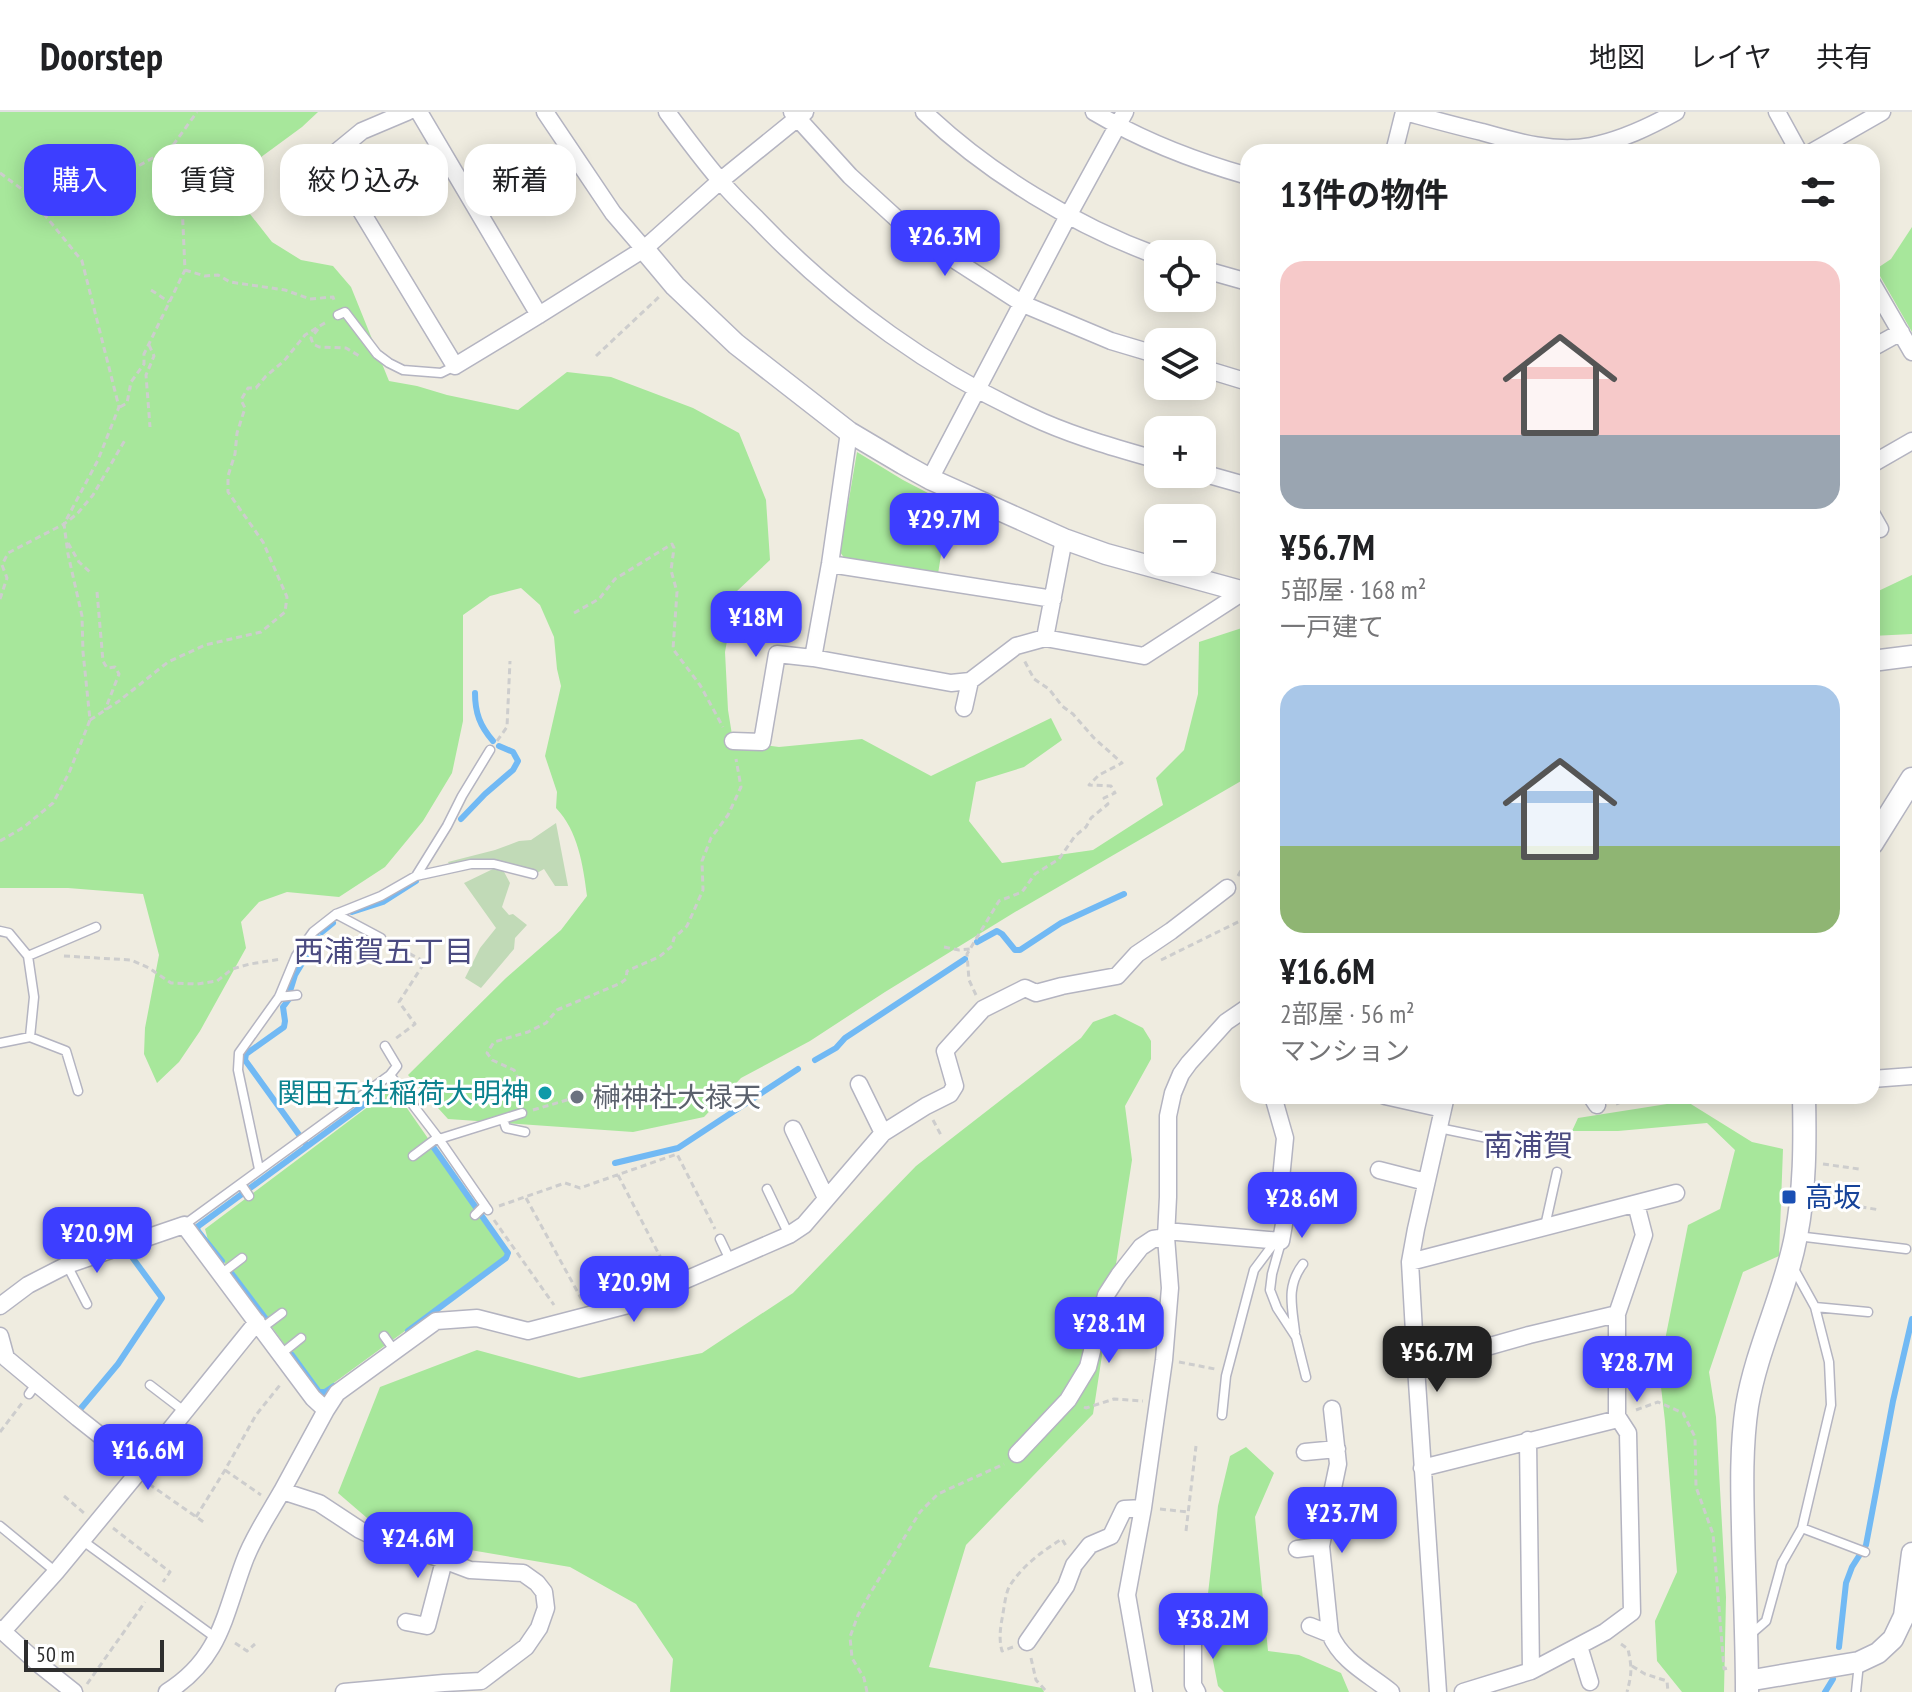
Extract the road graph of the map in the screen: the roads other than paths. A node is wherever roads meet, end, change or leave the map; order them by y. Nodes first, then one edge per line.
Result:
1 (407, 112) edge
2 (419, 112) edge
3 (545, 112) edge
4 (667, 112) edge
5 (924, 112) edge
6 (1094, 112) edge
7 (1405, 112) edge
8 (1676, 112) edge
9 (1777, 112) edge
10 (1882, 112) edge
11 (798, 114) edge
12 (1122, 119) edge
13 (346, 144) edge
14 (1396, 144) edge
15 (1526, 144) edge
16 (1607, 144) edge
17 (1795, 144) edge
18 (1826, 144) edge
19 (1240, 173) edge
20 (720, 181) junction
21 (364, 216) edge
22 (1068, 216) junction
23 (644, 249) junction
24 (1144, 251) edge
25 (1216, 273) edge
26 (1240, 280) edge
27 (1880, 297) edge
28 (1023, 304) junction
29 (338, 315) road end
30 (539, 315) junction
31 (1901, 332) junction
32 (1880, 344) edge
33 (1144, 351) edge
34 (1912, 352) edge
35 (455, 366) junction
36 (1216, 372) edge
37 (1240, 380) edge
38 (978, 388) junction
39 (849, 432) junction
40 (1912, 441) edge
41 (1144, 456) edge
42 (1880, 459) edge
43 (1216, 477) edge
44 (930, 479) junction
45 (1240, 484) edge
46 (1064, 539) junction
47 (830, 564) junction
48 (1240, 591) edge
49 (1240, 595) edge
50 (1053, 599) junction
51 (1045, 638) junction
52 (1912, 656) edge
53 (813, 658) junction
54 (1880, 660) edge
55 (970, 681) junction
56 (964, 708) dead end
57 (733, 741) road end
58 (490, 750) road end
59 (1912, 779) edge
60 (1880, 830) edge
61 (533, 874) dead end
62 (416, 876) junction
63 (1227, 888) dead end
64 (336, 914) junction
65 (96, 927) dead end
66 (0, 931) edge
67 (381, 938) road end
68 (32, 954) junction
69 (297, 995) dead end
70 (279, 997) junction
71 (1240, 1012) edge
72 (1240, 1021) edge
73 (1226, 1022) junction
74 (30, 1037) junction
75 (0, 1043) edge
76 (385, 1046) road end
77 (390, 1075) junction
78 (1912, 1076) edge
79 (1880, 1078) edge
80 (859, 1084) dead end
81 (78, 1091) dead end
82 (1275, 1104) edge
83 (1444, 1104) edge
84 (1800, 1104) edge
85 (522, 1113) road end
86 (503, 1119) junction
87 (1439, 1128) junction
88 (793, 1129) dead end
89 (525, 1132) dead end
90 (883, 1133) junction
91 (438, 1138) junction
92 (1507, 1142) dead end
93 (413, 1156) dead end
94 (259, 1169) junction
95 (1379, 1170) dead end
96 (1557, 1172) dead end
97 (1426, 1182) junction
98 (241, 1184) junction
99 (767, 1189) dead end
100 (1676, 1193) dead end
101 (249, 1196) dead end
102 (826, 1198) junction
103 (1636, 1204) junction
104 (475, 1215) dead end
105 (184, 1225) junction
106 (1545, 1226) junction
107 (1166, 1234) junction
108 (789, 1235) junction
109 (1796, 1235) junction
110 (720, 1239) road end
111 (1278, 1241) junction
112 (1906, 1249) dead end
113 (242, 1258) dead end
114 (730, 1260) junction
115 (1790, 1261) junction
116 (1410, 1262) junction
117 (1303, 1264) dead end
118 (67, 1265) junction
119 (221, 1274) junction
120 (87, 1304) dead end
121 (0, 1306) edge
122 (1815, 1307) junction
123 (1868, 1312) dead end
124 (282, 1313) dead end
125 (1617, 1314) junction
126 (259, 1325) junction
127 (0, 1336) edge
128 (384, 1336) dead end
129 (1296, 1337) junction
130 (301, 1338) dead end
131 (394, 1350) junction
132 (281, 1354) junction
133 (1416, 1367) junction
134 (1306, 1377) dead end
135 (150, 1385) dead end
136 (1332, 1409) dead end
137 (326, 1410) junction
138 (184, 1411) junction
139 (1222, 1415) dead end
140 (1617, 1417) junction
141 (1528, 1440) junction
142 (1337, 1449) junction
143 (1305, 1452) dead end
144 (1017, 1454) road end
145 (1422, 1468) junction
146 (138, 1471) junction
147 (278, 1498) junction
148 (1143, 1508) junction
149 (0, 1526) edge
150 (1802, 1528) junction
151 (83, 1541) junction
152 (1321, 1546) junction
153 (1297, 1549) dead end
154 (1862, 1551) dead end
155 (1912, 1553) edge
156 (444, 1561) junction
157 (56, 1572) junction
158 (406, 1622) dead end
159 (1310, 1626) dead end
160 (2, 1630) edge
161 (1330, 1634) junction
162 (217, 1635) junction
163 (1745, 1638) junction
164 (1193, 1641) dead end
165 (1027, 1642) road end
166 (1579, 1646) junction
167 (1859, 1662) junction
168 (1531, 1671) junction
169 (1742, 1680) edge
170 (1590, 1682) dead end
171 (475, 1687) edge
172 (1488, 1688) edge
173 (74, 1692) edge
174 (167, 1692) edge
175 (344, 1692) edge
176 (1144, 1692) edge
177 (1197, 1692) edge
178 (1391, 1692) edge
179 (1438, 1692) edge
180 (1463, 1692) edge
181 (1856, 1692) edge

1 - 13 street
2 - 30 street
3 - 23 street
4 - 20 street
5 - 22 street
6 - 12 street
7 - 14 street
7 - 15 street
8 - 16 street
9 - 17 street
10 - 18 street
11 - 20 street
11 - 28 street
12 - 19 street
12 - 22 street
20 - 23 street
20 - 38 street
21 - 35 street
22 - 24 street
22 - 28 street
23 - 30 street
23 - 39 street
25 - 26 street
27 - 31 street
28 - 33 street
28 - 38 street
29 - 35 lane
30 - 35 street
31 - 32 street
31 - 34 street
36 - 37 street
38 - 41 street
38 - 44 street
39 - 44 street
39 - 47 street
40 - 42 street
43 - 45 street
44 - 46 street
46 - 48 street
46 - 50 street
47 - 50 street
47 - 53 street
49 - 51 street
50 - 51 street
51 - 55 street
52 - 54 street
53 - 55 street
53 - 57 street
55 - 56 street
58 - 62 lane
59 - 60 main road
61 - 62 lane
62 - 64 lane
63 - 90 street
64 - 67 lane
64 - 70 lane
65 - 68 lane
66 - 68 lane
68 - 74 lane
69 - 70 lane
70 - 94 lane
71 - 73 street
72 - 73 street
73 - 107 street
74 - 75 lane
74 - 81 lane
76 - 77 lane
77 - 91 lane
77 - 94 lane
78 - 79 street
80 - 90 street
82 - 111 street
83 - 87 street
84 - 109 main road
85 - 86 lane
86 - 89 lane
86 - 91 lane
87 - 92 lane
87 - 97 street
88 - 102 street
90 - 102 street
91 - 93 lane
91 - 104 lane
94 - 98 lane
95 - 97 street
96 - 106 lane
97 - 116 street
98 - 101 lane
98 - 105 lane
99 - 108 lane
100 - 103 street
102 - 108 street
103 - 106 street
103 - 125 street
105 - 118 street
105 - 119 street
106 - 116 street
107 - 111 street
107 - 144 street
107 - 148 street
108 - 114 street
109 - 112 lane
109 - 115 main road
110 - 114 lane
111 - 129 lane
111 - 139 lane
113 - 119 lane
114 - 131 street
115 - 122 lane
115 - 163 main road
116 - 133 street
117 - 129 lane
118 - 120 lane
118 - 121 street
119 - 126 street
122 - 123 lane
122 - 150 lane
124 - 126 lane
125 - 133 street
125 - 140 street
126 - 132 street
126 - 138 street
127 - 146 street
128 - 131 lane
129 - 134 lane
130 - 132 lane
131 - 137 street
132 - 137 street
133 - 145 street
135 - 138 lane
136 - 142 street
137 - 147 street
138 - 146 street
140 - 141 street
140 - 166 street
141 - 145 street
141 - 168 street
142 - 143 street
142 - 152 street
145 - 179 street
146 - 151 street
147 - 156 street
147 - 162 street
148 - 165 street
148 - 176 street
149 - 157 lane
150 - 154 lane
150 - 163 lane
151 - 157 street
151 - 162 lane
152 - 153 street
152 - 161 street
155 - 167 street
156 - 158 street
156 - 171 street
157 - 160 street
159 - 161 street
160 - 173 street
161 - 178 street
162 - 174 street
163 - 169 main road
164 - 177 street
166 - 168 street
166 - 170 street
167 - 169 street
167 - 181 lane
168 - 172 street
171 - 175 street
172 - 180 street

